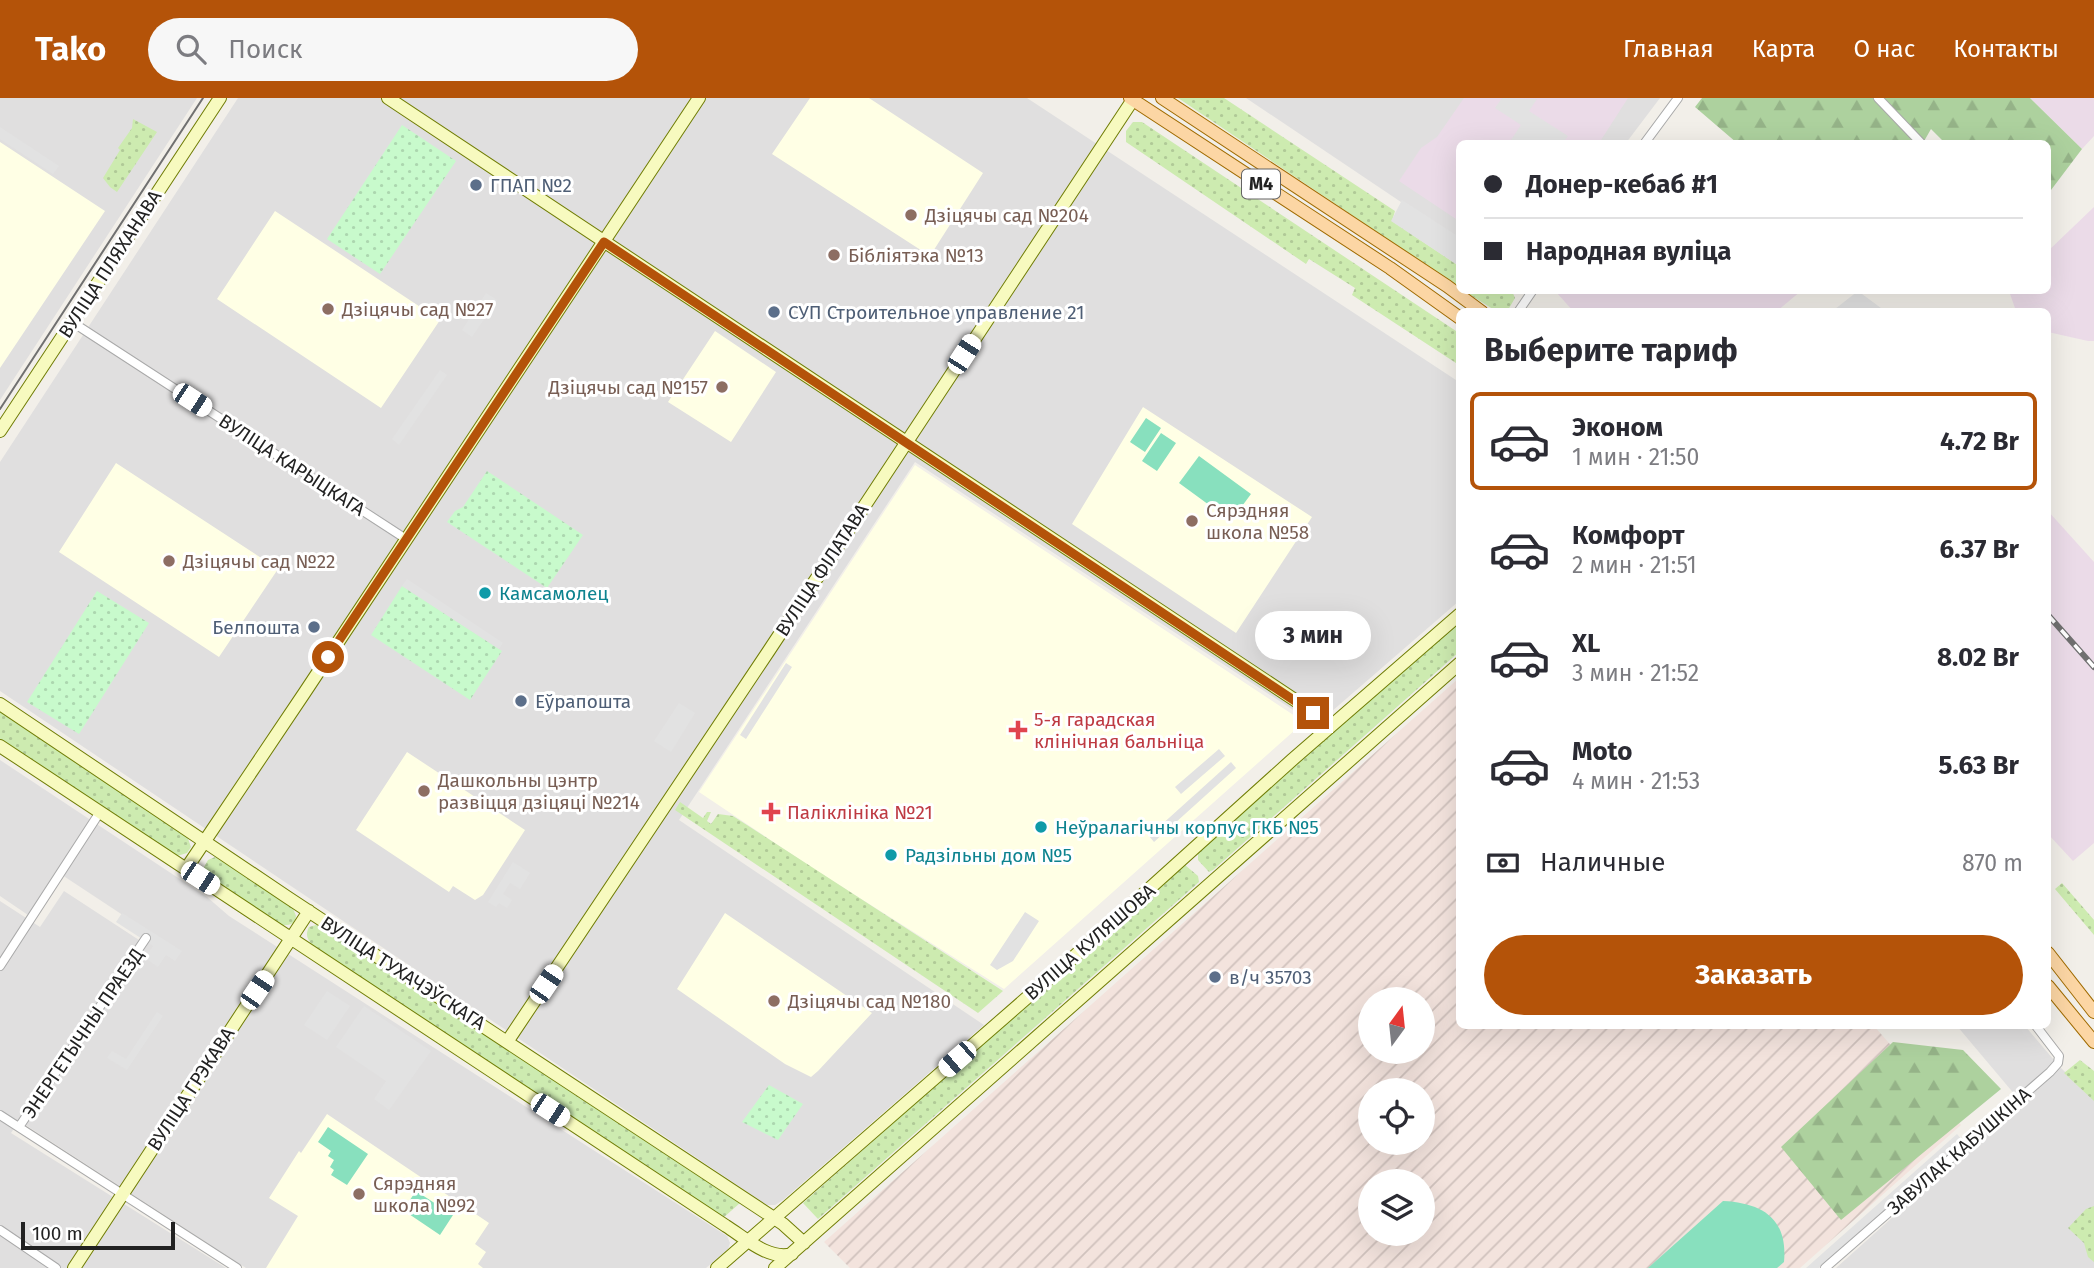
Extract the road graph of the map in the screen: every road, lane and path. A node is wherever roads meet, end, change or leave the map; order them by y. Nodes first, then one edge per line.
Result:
1 (220, 98) edge
2 (388, 98) edge
3 (699, 98) edge
4 (1162, 98) edge
5 (1678, 98) edge
6 (1878, 98) edge
7 (1132, 99) edge
8 (1647, 140) edge
9 (1918, 140) edge
10 (604, 242) junction
11 (1456, 293) edge
12 (1458, 294) edge
13 (1477, 308) edge
14 (1456, 315) edge
15 (72, 322) junction
16 (0, 431) edge
17 (906, 442) junction
18 (406, 539) junction
19 (1456, 617) edge
20 (1456, 667) edge
21 (0, 704) edge
22 (1320, 736) junction
23 (0, 746) edge
24 (100, 812) junction
25 (205, 841) junction
26 (186, 869) junction
27 (309, 911) junction
28 (146, 938) dead end
29 (292, 938) junction
30 (2051, 957) edge
31 (0, 966) edge
32 (2051, 990) edge
33 (2094, 1012) edge
34 (2038, 1029) edge
35 (507, 1042) junction
36 (2094, 1042) edge
37 (0, 1115) edge
38 (19, 1127) junction
39 (122, 1195) junction
40 (774, 1219) junction
41 (0, 1230) edge
42 (749, 1240) junction
43 (804, 1243) junction
44 (792, 1254) junction
45 (56, 1268) edge
46 (74, 1268) edge
47 (237, 1268) edge
48 (717, 1268) edge
49 (775, 1268) edge
50 (1825, 1268) edge

1 - 15 main road, ВУЛІЦА ПЛЯХАНАВА
2 - 10 main road
3 - 10 main road
4 - 11 main road, М4
5 - 8 street
6 - 9 street
7 - 14 main road, М4
7 - 17 main road, ВУЛІЦА ФІЛАТАВА
10 - 17 main road
10 - 18 main road
12 - 13 main road, М4
15 - 16 main road, ВУЛІЦА ПЛЯХАНАВА
15 - 18 street, ВУЛІЦА КАРЫЦКАГА
17 - 22 main road
17 - 35 main road, ВУЛІЦА ФІЛАТАВА
18 - 25 main road
19 - 22 main road, ВУЛІЦА КУЛЯШОВА
20 - 43 main road, ВУЛІЦА КУЛЯШОВА
21 - 25 main road, ВУЛІЦА ТУХАЧЭЎСКАГА
22 - 40 main road, ВУЛІЦА КУЛЯШОВА
23 - 24 main road, ВУЛІЦА ТУХАЧЭЎСКАГА
24 - 26 main road, ВУЛІЦА ТУХАЧЭЎСКАГА
24 - 31 street
25 - 26 main road
25 - 27 main road, ВУЛІЦА ТУХАЧЭЎСКАГА
26 - 29 main road, ВУЛІЦА ТУХАЧЭЎСКАГА
27 - 29 main road, ВУЛІЦА ГРЭКАВА
27 - 35 main road, ВУЛІЦА ТУХАЧЭЎСКАГА
28 - 38 street, ЭНЕРГЕТЫЧНЫ ПРАЕЗД
29 - 39 main road, ВУЛІЦА ГРЭКАВА
29 - 42 main road, ВУЛІЦА ТУХАЧЭЎСКАГА
30 - 33 main road
32 - 36 main road
34 - 50 street, ЗАВУЛАК КАБУШКІНА
35 - 40 main road, ВУЛІЦА ТУХАЧЭЎСКАГА
37 - 38 street
38 - 39 street
39 - 46 main road, ВУЛІЦА ГРЭКАВА
39 - 47 street
40 - 42 main road, ВУЛІЦА КУЛЯШОВА
40 - 43 main road, ВУЛІЦА ТУХАЧЭЎСКАГА
41 - 45 street
42 - 44 main road, ВУЛІЦА ТУХАЧЭЎСКАГА
42 - 48 main road, ВУЛІЦА КУЛЯШОВА
43 - 44 main road, ВУЛІЦА КУЛЯШОВА
44 - 49 main road, ВУЛІЦА КУЛЯШОВА

